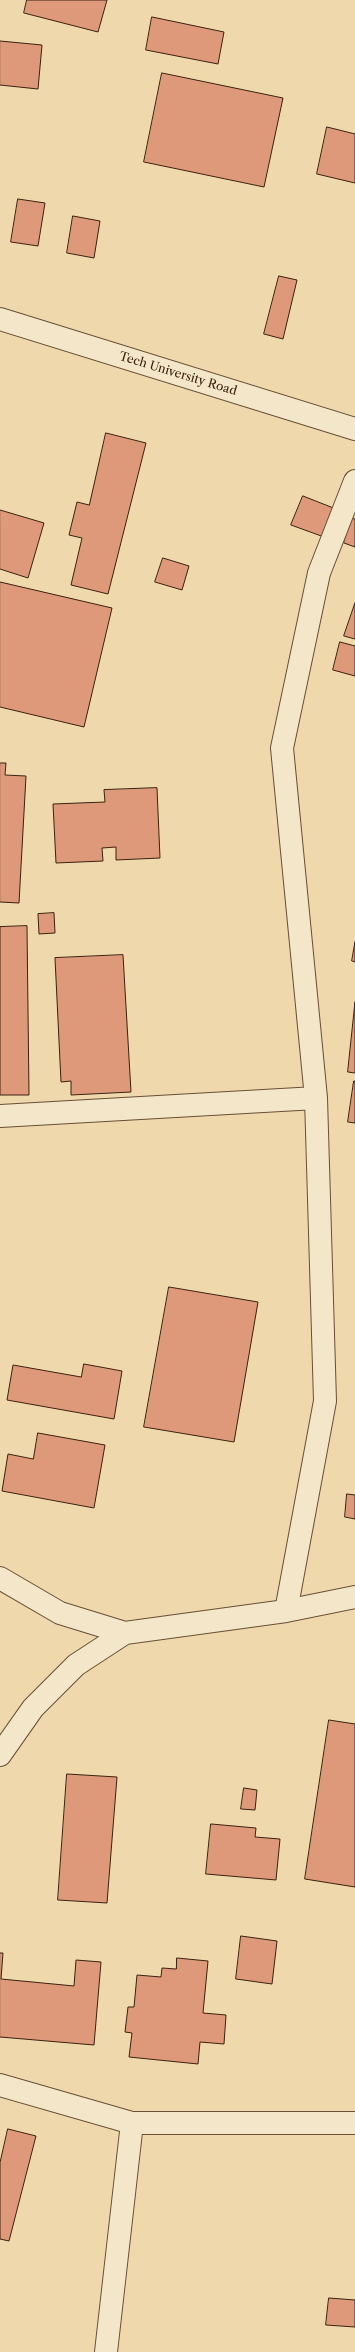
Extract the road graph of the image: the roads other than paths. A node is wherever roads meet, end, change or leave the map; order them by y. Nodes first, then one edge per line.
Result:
1 (0, 318) edge
2 (355, 429) edge
3 (355, 481) edge
4 (316, 1098) junction
5 (0, 1116) edge
6 (0, 1578) edge
7 (355, 1597) edge
8 (286, 1611) junction
9 (125, 1633) junction
10 (0, 1755) edge
11 (0, 2086) edge
12 (132, 2123) junction
13 (355, 2123) edge
14 (106, 2352) edge

1 - 2 street, Tech University Road
3 - 4 street
4 - 5 street
4 - 8 street
6 - 9 street
7 - 8 street
8 - 9 street
9 - 10 street
11 - 12 street
12 - 13 street
12 - 14 street

